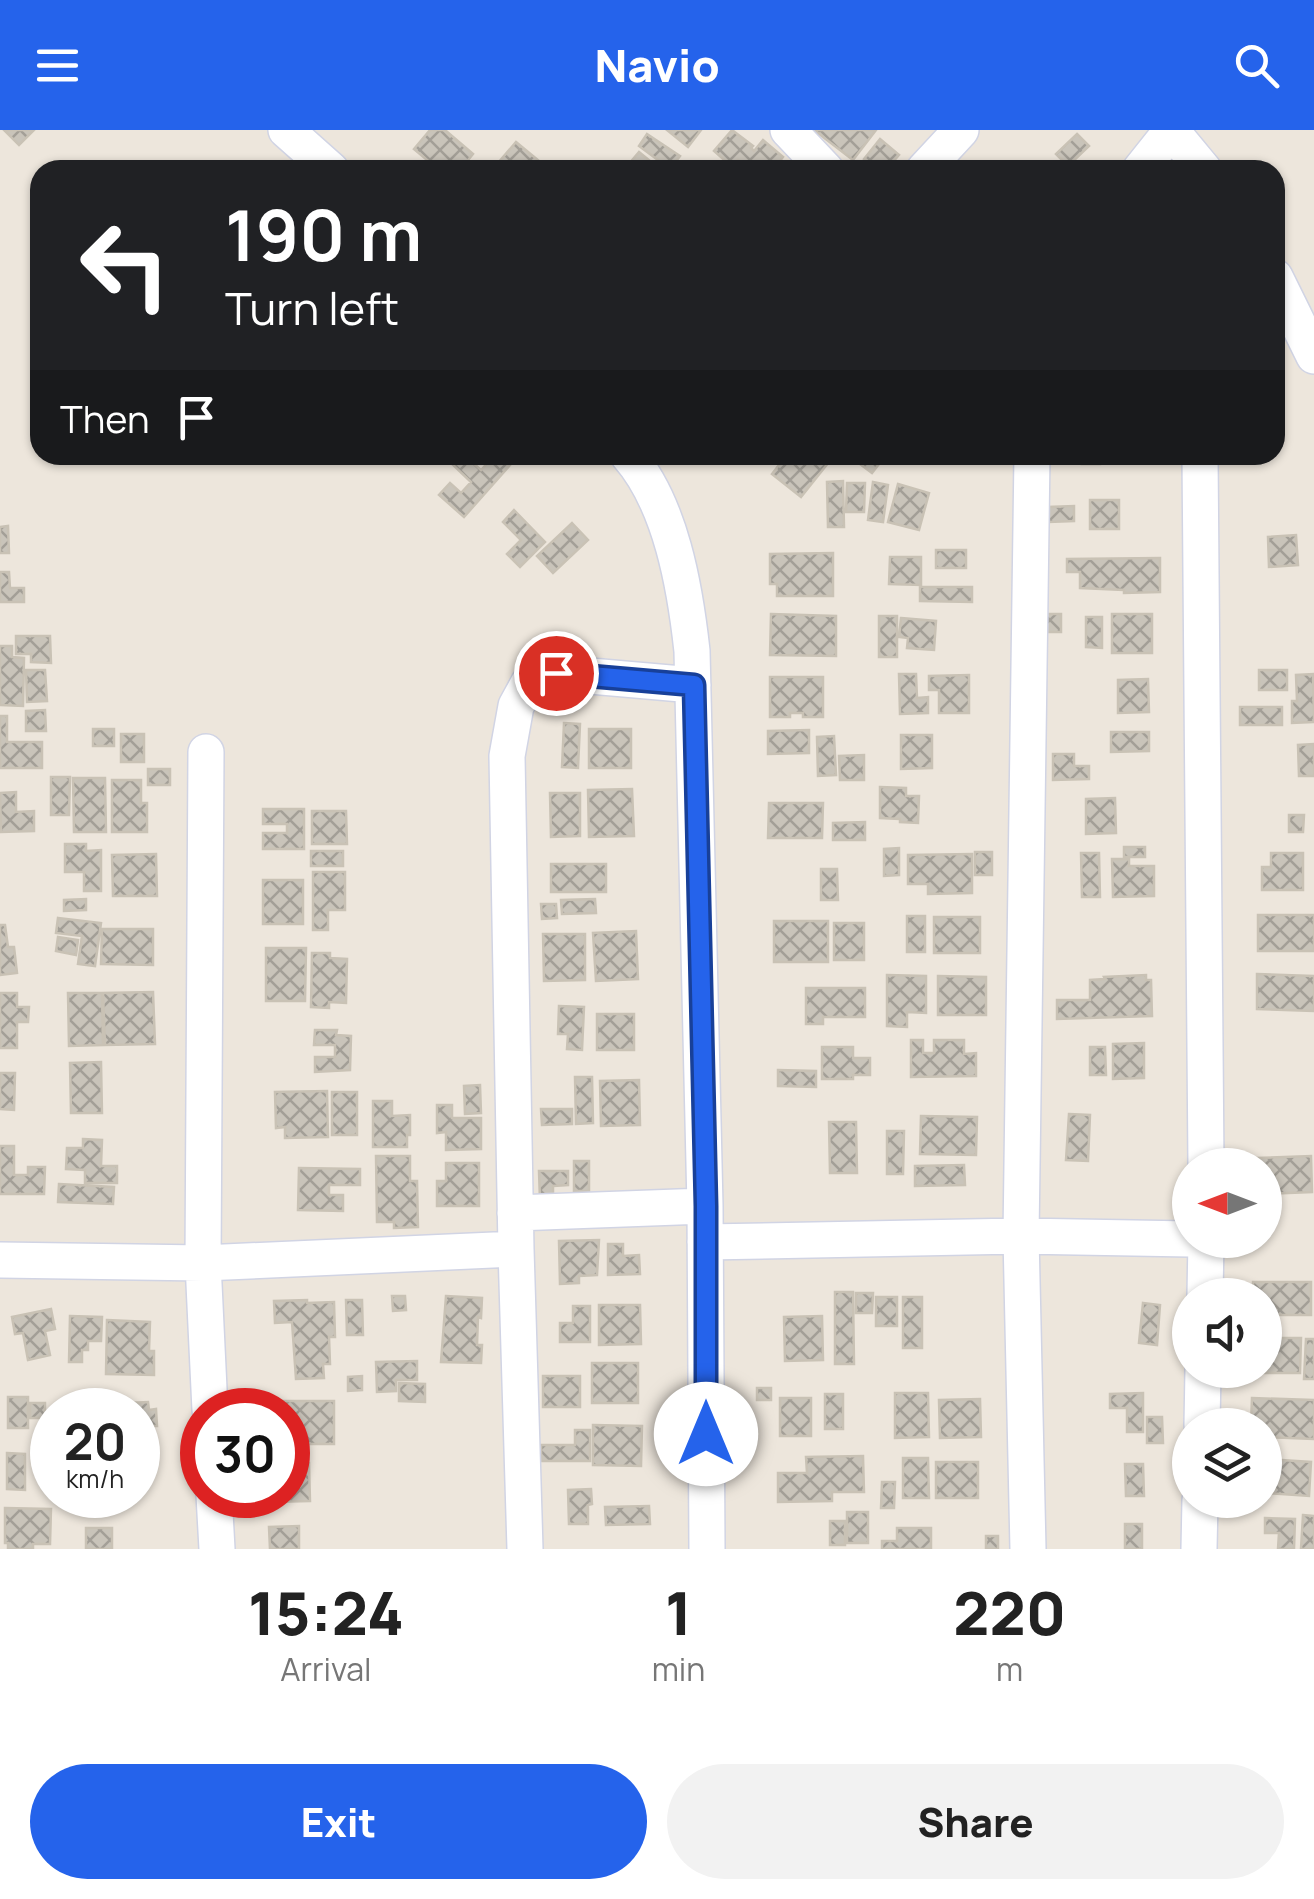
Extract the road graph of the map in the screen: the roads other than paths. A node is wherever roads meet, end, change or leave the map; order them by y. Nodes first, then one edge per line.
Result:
1 (286, 130) edge
2 (788, 130) edge
3 (961, 130) edge
4 (1171, 130) edge
5 (319, 160) edge
6 (816, 160) edge
7 (933, 160) edge
8 (1148, 160) edge
9 (1196, 160) edge
10 (1285, 297) edge
11 (1314, 356) edge
12 (644, 465) edge
13 (1032, 465) edge
14 (1200, 465) edge
15 (694, 685) junction
16 (206, 752) dead end
17 (1206, 1148) edge
18 (706, 1206) junction
19 (515, 1212) junction
20 (1021, 1236) junction
21 (1172, 1239) edge
22 (706, 1242) junction
23 (516, 1250) junction
24 (0, 1260) edge
25 (203, 1263) junction
26 (209, 1388) edge
27 (215, 1518) edge
28 (1200, 1518) edge
29 (216, 1549) edge
30 (524, 1549) edge
31 (707, 1549) edge
32 (1028, 1549) edge
33 (1199, 1549) edge

1 - 5 street
2 - 6 street
3 - 7 street
4 - 8 street
4 - 9 street
10 - 11 street
12 - 15 street
13 - 20 street
14 - 17 street
15 - 18 street
15 - 19 street
16 - 25 street
18 - 19 street
18 - 22 street
19 - 23 street
20 - 21 street
20 - 22 street
20 - 32 street
22 - 31 street
23 - 25 street
23 - 30 street
24 - 25 street
25 - 26 street
27 - 29 street
28 - 33 street

